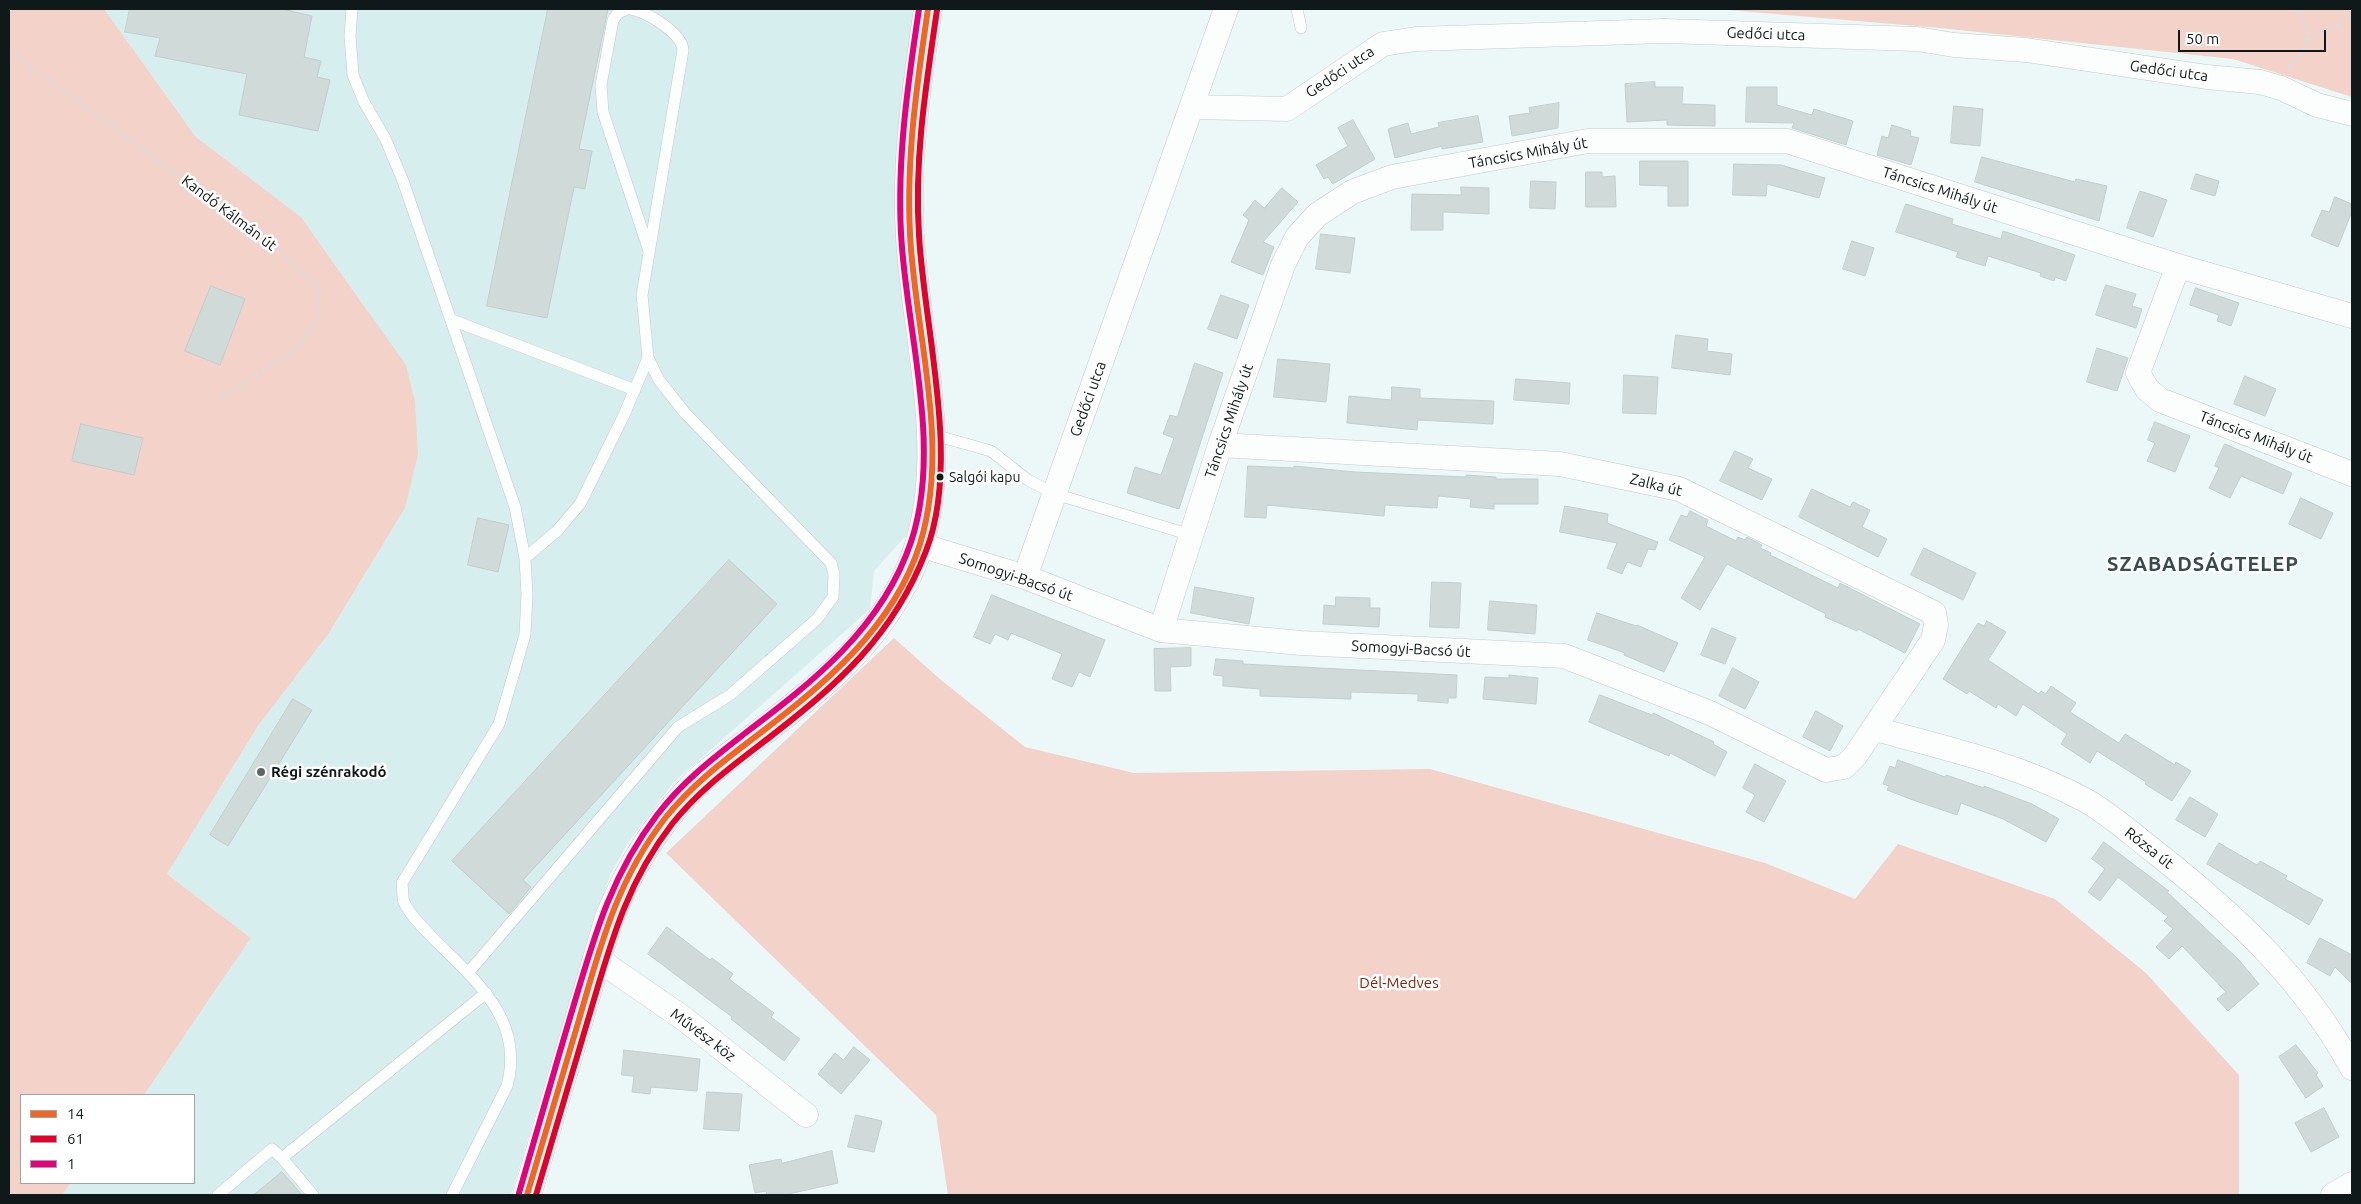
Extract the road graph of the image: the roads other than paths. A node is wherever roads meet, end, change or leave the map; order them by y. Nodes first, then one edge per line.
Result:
1 (352, 9) edge
2 (626, 9) edge
3 (631, 9) edge
4 (928, 9) edge
5 (1226, 9) edge
6 (1297, 9) edge
7 (1301, 28) dead end
8 (1192, 107) junction
9 (2352, 114) edge
10 (650, 253) junction
11 (2178, 266) junction
12 (2352, 316) edge
13 (452, 320) junction
14 (648, 358) junction
15 (635, 390) junction
16 (931, 434) junction
17 (1220, 445) junction
18 (2352, 474) edge
19 (1055, 494) junction
20 (1191, 534) junction
21 (920, 546) junction
22 (525, 558) junction
23 (1025, 577) junction
24 (1160, 630) junction
25 (1875, 729) junction
26 (596, 958) junction
27 (468, 973) junction
28 (486, 993) junction
29 (2352, 1068) edge
30 (806, 1115) dead end
31 (282, 1158) junction
32 (2352, 1184) edge
33 (218, 1195) edge
34 (313, 1195) edge
35 (452, 1195) edge
36 (528, 1195) edge
37 (2333, 1195) edge

1 - 13 lane
2 - 10 lane
3 - 10 lane
4 - 16 main road
5 - 8 street, Gedőci utca
6 - 7 lane
8 - 9 street, Gedőci utca
8 - 19 street, Gedőci utca
10 - 14 lane
11 - 12 street, Táncsics Mihály út
11 - 17 street, Táncsics Mihály út
11 - 18 street, Táncsics Mihály út
13 - 15 lane
13 - 22 lane
14 - 15 lane
14 - 27 lane
15 - 22 lane
16 - 19 lane
16 - 21 main road
17 - 20 street, Táncsics Mihály út
17 - 25 street, Zalka út
19 - 20 lane
19 - 23 street, Gedőci utca
20 - 24 street, Táncsics Mihály út
21 - 23 street, Somogyi-Bacsó út
21 - 26 main road
22 - 27 lane
23 - 24 street, Somogyi-Bacsó út
24 - 25 street, Somogyi-Bacsó út
25 - 29 street, Rózsa út
26 - 30 street, Művész köz
26 - 36 main road
27 - 28 lane
28 - 31 lane
28 - 35 lane
31 - 33 lane
31 - 34 lane
32 - 37 street

